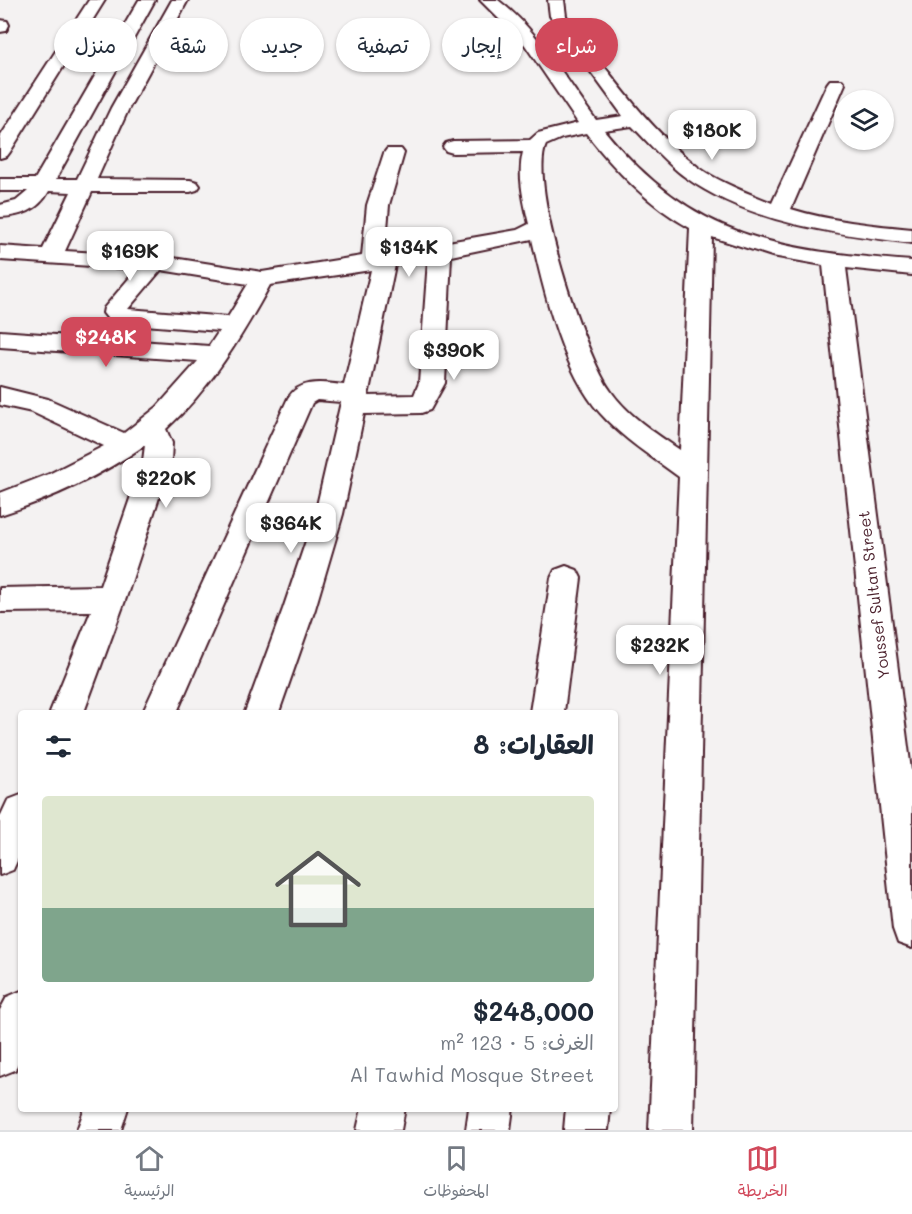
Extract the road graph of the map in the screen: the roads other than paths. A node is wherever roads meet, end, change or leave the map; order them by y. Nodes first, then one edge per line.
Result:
1 (97, 0) edge
2 (147, 0) edge
3 (180, 0) edge
4 (488, 0) edge
5 (556, 0) edge
6 (836, 84) dead end
7 (631, 121) junction
8 (597, 127) junction
9 (536, 146) junction
10 (453, 147) dead end
11 (0, 152) edge
12 (394, 153) dead end
13 (0, 185) edge
14 (40, 186) junction
15 (190, 186) dead end
16 (82, 187) junction
17 (0, 211) edge
18 (779, 212) junction
19 (701, 225) junction
20 (541, 227) junction
21 (912, 236) edge
22 (440, 251) junction
23 (5, 254) edge
24 (51, 257) junction
25 (834, 261) junction
26 (379, 263) junction
27 (154, 264) junction
28 (912, 268) edge
29 (0, 275) edge
30 (262, 279) junction
31 (234, 325) junction
32 (0, 339) edge
33 (214, 354) junction
34 (0, 396) edge
35 (354, 400) junction
36 (151, 427) junction
37 (127, 445) junction
38 (692, 472) junction
39 (0, 504) edge
40 (566, 578) dead end
41 (111, 598) junction
42 (0, 600) edge
43 (67, 710) edge
44 (161, 710) edge
45 (262, 710) edge
46 (547, 710) edge
47 (18, 818) edge
48 (0, 857) edge
49 (912, 929) edge
50 (18, 1017) edge
51 (0, 1055) edge
52 (106, 1112) edge
53 (383, 1112) edge
54 (490, 1112) edge
55 (588, 1112) edge
56 (99, 1130) edge
57 (379, 1130) edge
58 (488, 1130) edge
59 (586, 1130) edge
60 (671, 1130) edge

1 - 11 street
2 - 14 street
3 - 16 street
4 - 8 street
5 - 7 street
6 - 18 street
7 - 8 street
7 - 18 street
8 - 9 street
8 - 19 street
9 - 10 street
9 - 20 street
12 - 26 street
13 - 14 street
14 - 16 street
14 - 17 street
15 - 16 street
16 - 24 street
18 - 21 street
19 - 25 street
19 - 38 street
20 - 22 street
20 - 38 street
22 - 26 street
22 - 35 street
23 - 24 street
23 - 29 street
24 - 27 street
25 - 28 street
25 - 49 street, Youssef Sultan Street
26 - 30 street
26 - 35 street
27 - 30 street
27 - 31 street
30 - 31 street
31 - 33 street
32 - 33 street
33 - 36 street
34 - 37 street
35 - 44 street
35 - 45 street
36 - 37 street
36 - 41 street
37 - 39 street
38 - 60 street
40 - 46 street
41 - 42 street
41 - 43 street
47 - 48 street
50 - 51 street
52 - 56 street
53 - 57 street
54 - 58 street
55 - 59 street

